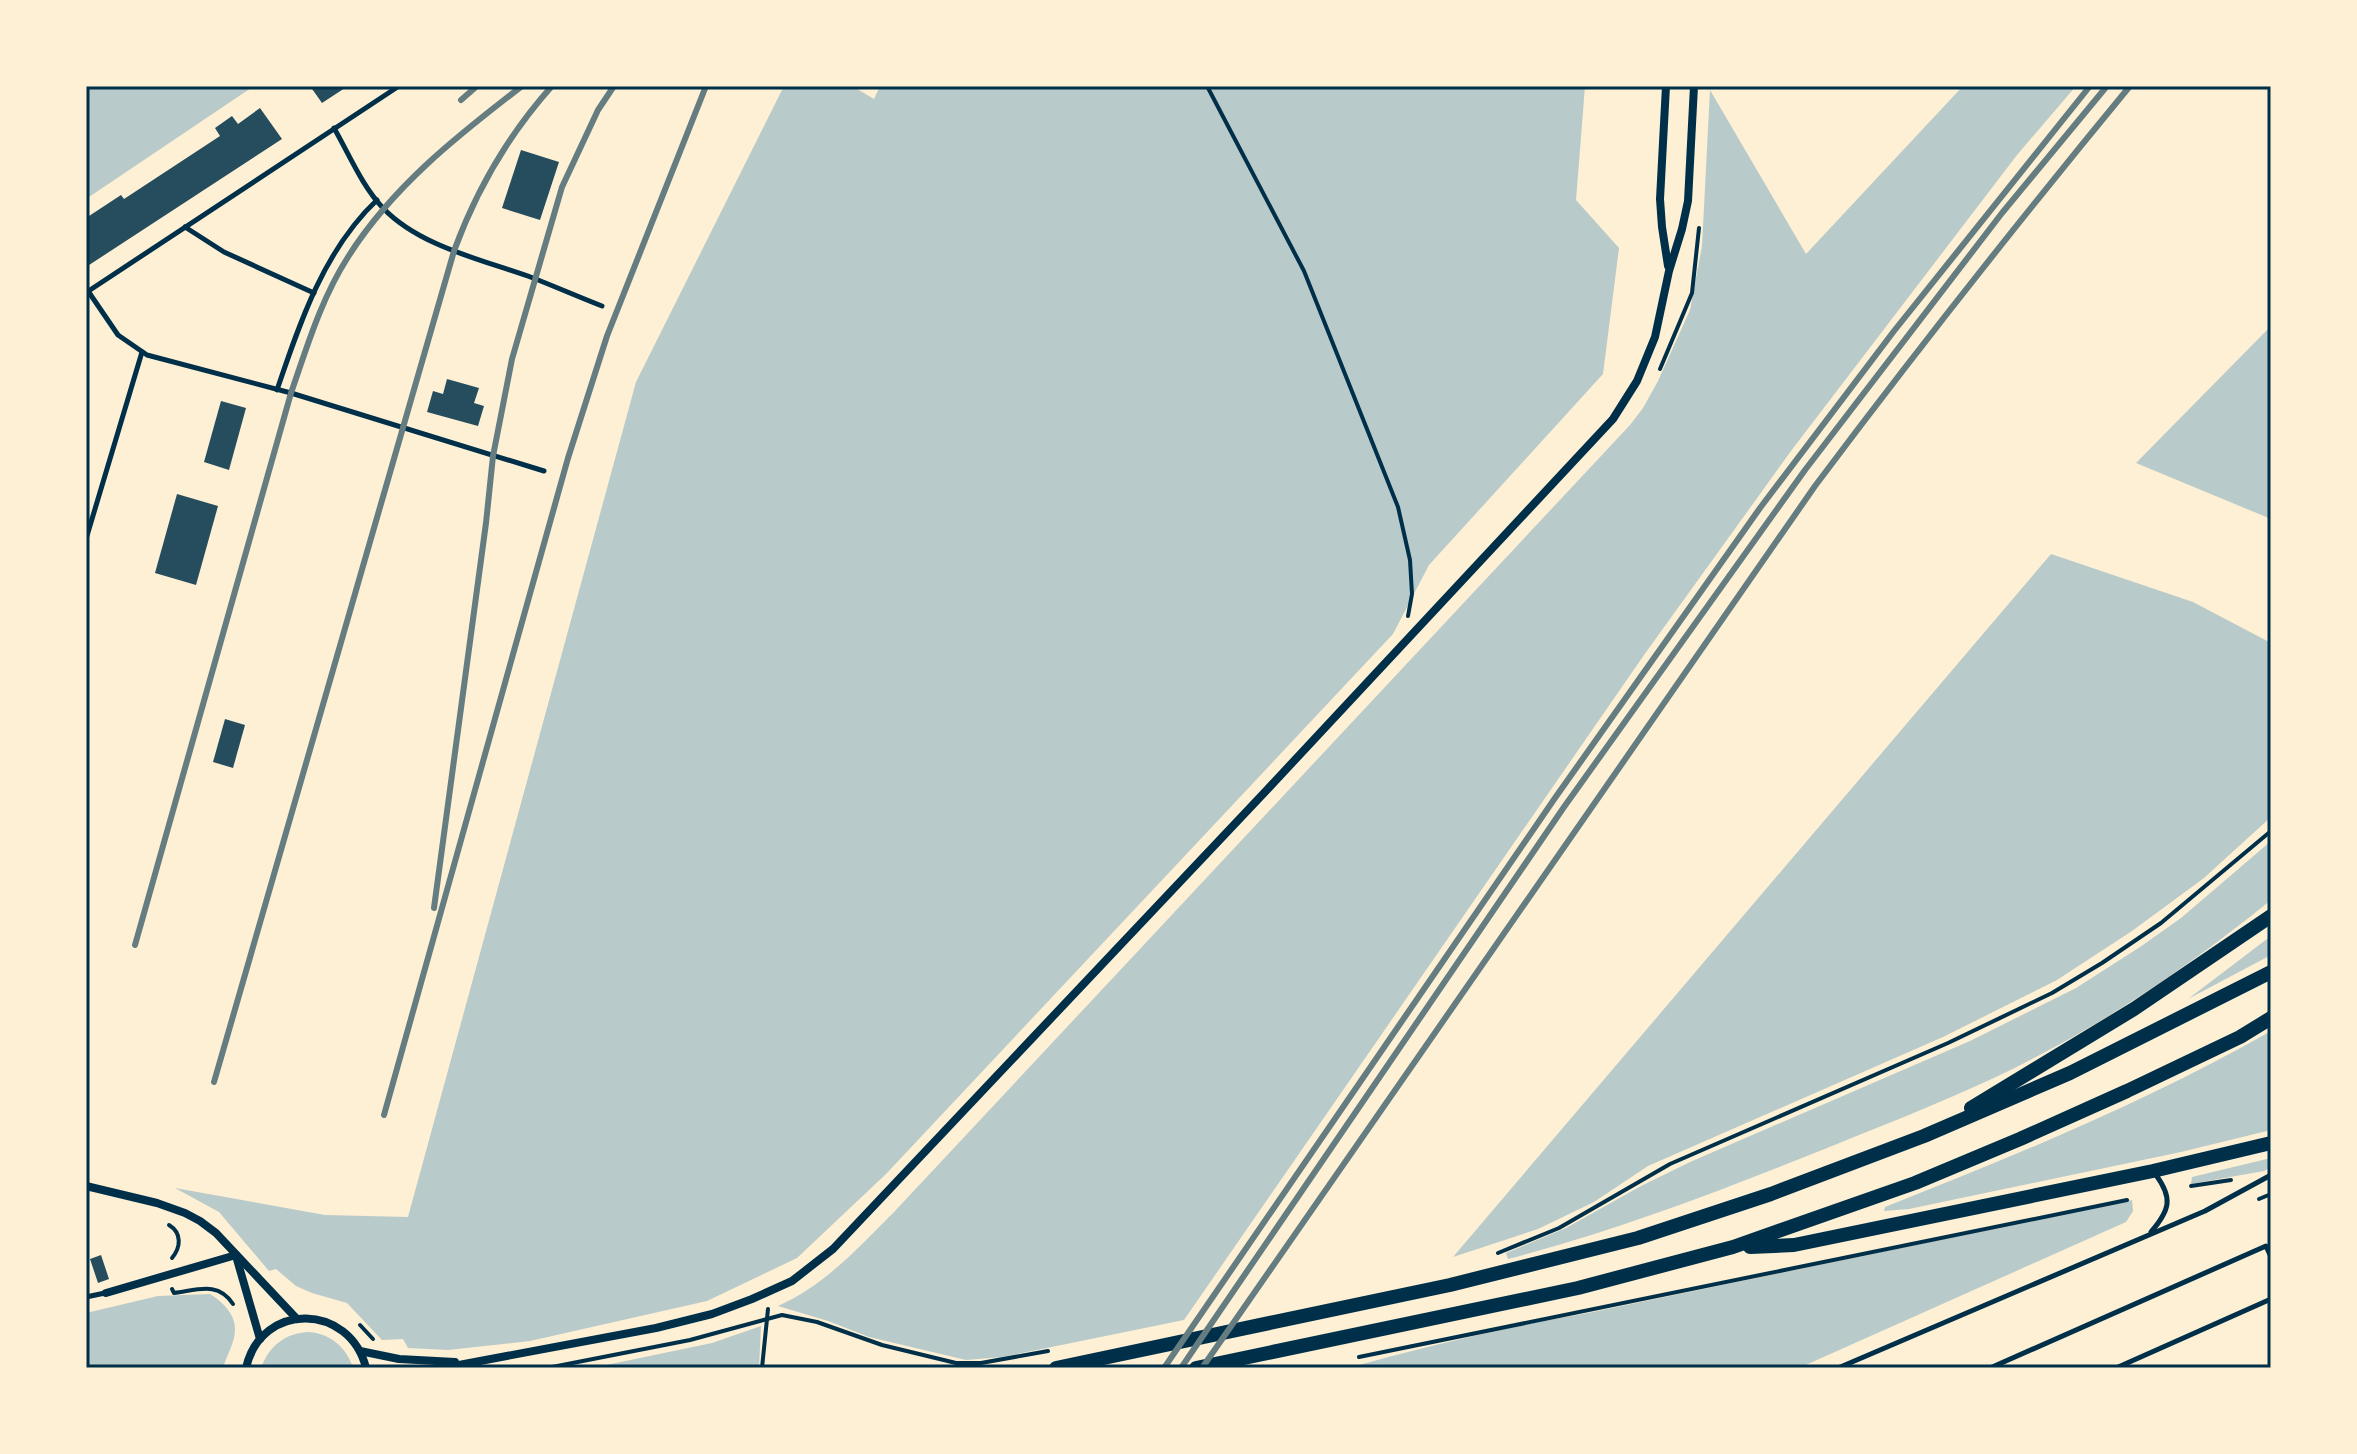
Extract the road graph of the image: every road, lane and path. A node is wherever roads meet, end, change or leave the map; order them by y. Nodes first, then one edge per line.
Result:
1 (399, 86) edge
2 (1207, 86) edge
3 (1666, 86) edge
4 (1694, 86) edge
5 (334, 128) junction
6 (377, 200) junction
7 (185, 227) junction
8 (1669, 271) junction
9 (87, 292) edge
10 (314, 293) junction
11 (602, 306) dead end
12 (142, 352) junction
13 (277, 390) junction
14 (544, 471) dead end
15 (86, 539) edge
16 (1411, 636) junction
17 (2271, 831) edge
18 (2271, 916) edge
19 (2271, 972) edge
20 (2271, 1018) edge
21 (1924, 1136) junction
22 (2271, 1143) edge
23 (2153, 1171) junction
24 (2271, 1175) edge
25 (2238, 1179) dead end
26 (86, 1186) edge
27 (2191, 1186) dead end
28 (2271, 1194) edge
29 (2259, 1199) dead end
30 (2127, 1200) dead end
31 (167, 1224) dead end
32 (2149, 1234) junction
33 (2268, 1245) edge
34 (1733, 1247) junction
35 (236, 1255) junction
36 (1488, 1256) dead end
37 (2271, 1257) edge
38 (163, 1262) dead end
39 (106, 1293) joint
40 (86, 1297) edge
41 (2271, 1299) edge
42 (297, 1319) junction
43 (260, 1339) junction
44 (1051, 1350) dead end
45 (360, 1351) junction
46 (1359, 1357) dead end
47 (463, 1363) junction
48 (246, 1368) edge
49 (366, 1368) edge
50 (443, 1368) edge
51 (762, 1368) edge
52 (1056, 1368) edge
53 (1196, 1368) edge
54 (1838, 1368) edge
55 (1990, 1368) edge
56 (2116, 1368) edge

1 - 5 lane
2 - 16 path
3 - 8 street
4 - 8 street
5 - 6 lane
5 - 7 lane
6 - 10 lane
6 - 11 lane
7 - 9 lane
7 - 10 lane
8 - 16 street
9 - 12 lane
10 - 13 lane
12 - 13 lane
12 - 15 lane
13 - 14 lane
16 - 47 street
17 - 36 path
18 - 21 main road
19 - 21 main road
20 - 34 main road
21 - 52 main road
22 - 23 main road
23 - 32 lane
23 - 34 main road
24 - 32 lane
25 - 27 path
26 - 35 street
28 - 29 path
30 - 46 path
31 - 38 path
32 - 54 lane
33 - 37 lane
33 - 55 lane
34 - 53 main road
35 - 39 street
35 - 42 street
35 - 43 street
39 - 40 lane
41 - 56 lane
42 - 43 street
42 - 45 street
43 - 48 street
44 - 51 path
45 - 47 street
45 - 49 street
47 - 50 street

